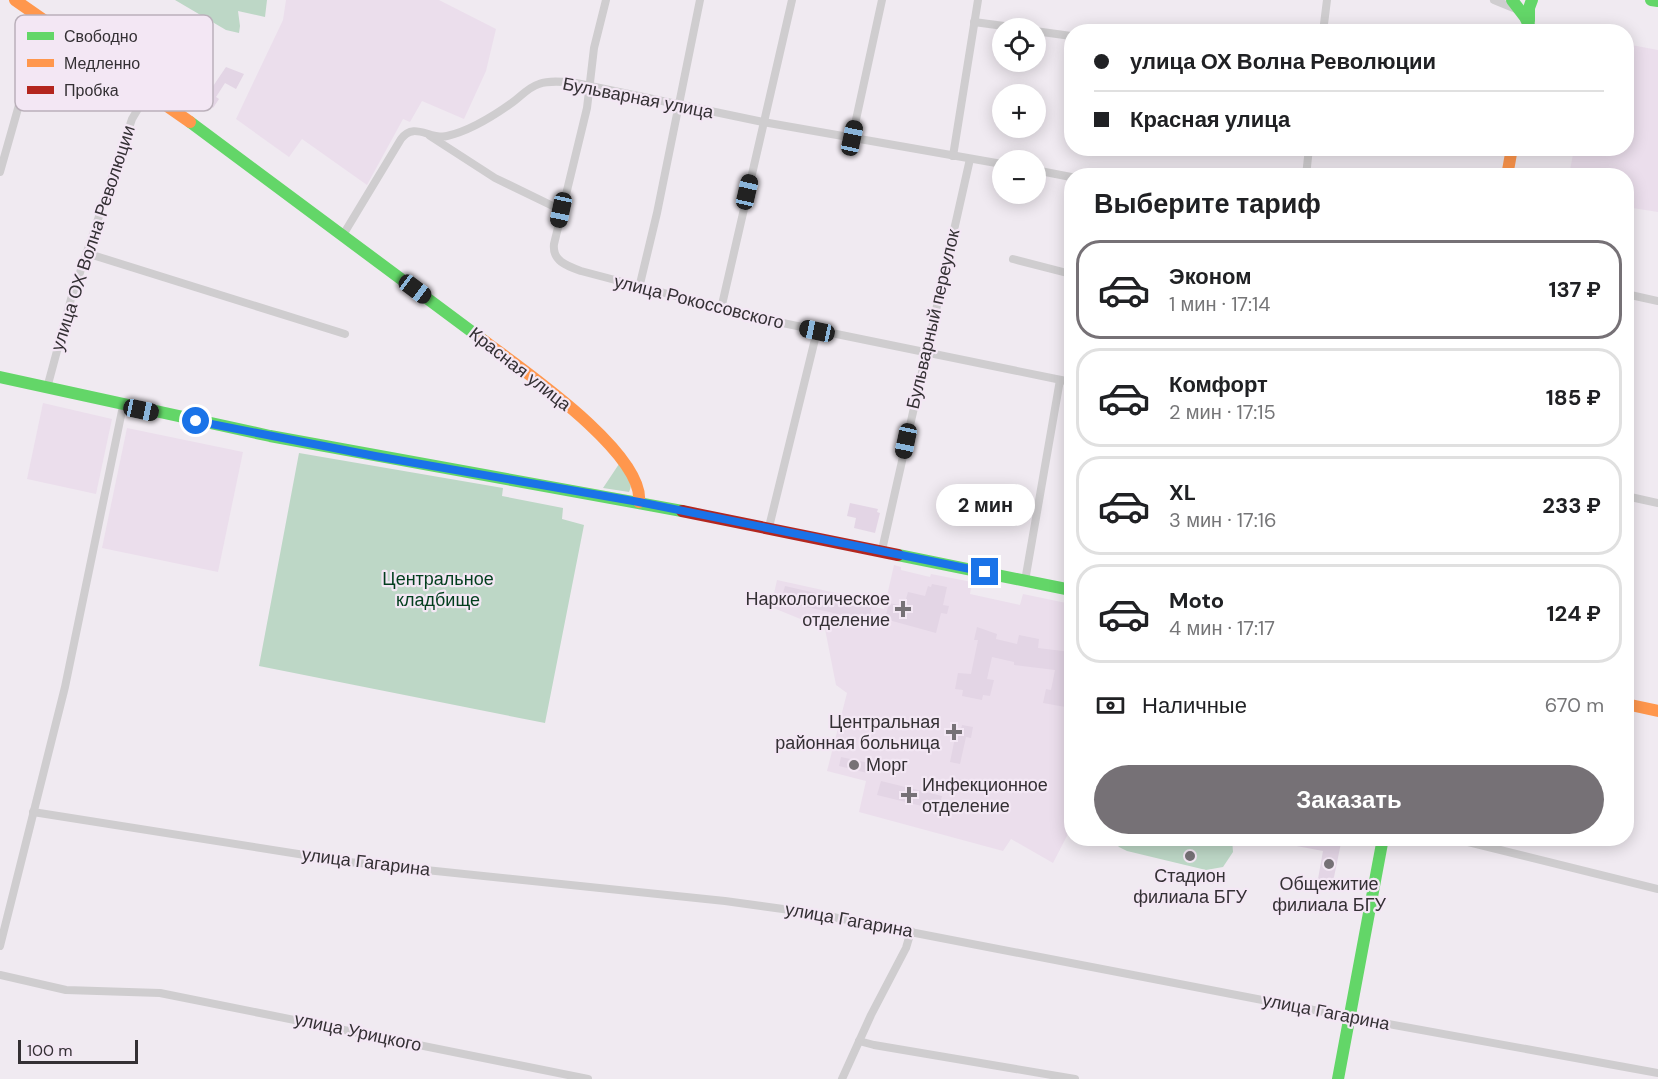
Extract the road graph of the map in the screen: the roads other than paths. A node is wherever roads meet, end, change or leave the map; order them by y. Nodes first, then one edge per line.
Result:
1 (15, 0) edge
2 (606, 0) edge
3 (700, 0) edge
4 (792, 0) edge
5 (882, 0) edge
6 (978, 0) edge
7 (1327, 0) edge
8 (1494, 0) edge
9 (1512, 0) edge
10 (1532, 0) edge
11 (1651, 0) edge
12 (1658, 1) edge
13 (38, 15) edge
14 (974, 22) junction
15 (992, 24) edge
16 (1324, 24) edge
17 (1529, 24) edge
18 (1046, 33) edge
19 (1064, 35) edge
20 (591, 86) junction
21 (678, 105) junction
22 (17, 111) edge
23 (136, 111) edge
24 (174, 111) edge
25 (763, 122) junction
26 (428, 134) junction
27 (852, 138) junction
28 (953, 156) junction
29 (970, 159) junction
30 (992, 162) edge
31 (0, 172) edge
32 (1046, 172) edge
33 (1064, 176) edge
34 (561, 210) junction
35 (343, 235) junction
36 (86, 254) junction
37 (1013, 259) dead end
38 (1064, 272) edge
39 (639, 288) junction
40 (1634, 296) edge
41 (1658, 301) edge
42 (721, 309) junction
43 (817, 331) junction
44 (345, 334) dead end
45 (925, 353) junction
46 (0, 378) edge
47 (1060, 380) junction
48 (1064, 381) edge
49 (47, 388) junction
50 (123, 406) junction
51 (631, 470) junction
52 (1634, 498) edge
53 (639, 502) junction
54 (1658, 503) edge
55 (671, 508) junction
56 (769, 527) junction
57 (882, 550) junction
58 (1025, 581) junction
59 (1064, 589) edge
60 (1634, 706) edge
61 (1658, 711) edge
62 (33, 812) junction
63 (1382, 846) edge
64 (1484, 846) edge
65 (1658, 890) edge
66 (911, 931) junction
67 (0, 946) edge
68 (0, 975) edge
69 (1350, 1017) junction
70 (859, 1041) junction
71 (1658, 1073) edge
72 (588, 1079) edge
73 (842, 1079) edge
74 (1075, 1079) edge
75 (1338, 1079) edge

1 - 13 main road, Красная улица
2 - 20 street
3 - 21 street
4 - 25 street
5 - 27 street
6 - 14 street
7 - 16 street
8 - 17 street
9 - 17 main road
10 - 17 main road
11 - 12 main road
14 - 15 street
14 - 28 street
18 - 19 street
20 - 21 street, Бульварная улица
20 - 26 street, Бульварная улица
20 - 34 street
21 - 25 street, Бульварная улица
21 - 39 street
22 - 31 street
23 - 36 street, улица ОХ Волна Революции
24 - 35 main road, Красная улица
25 - 27 street, Бульварная улица
25 - 42 street
26 - 34 street
26 - 35 street, Бульварная улица
27 - 28 street, Бульварная улица
28 - 29 street, Бульварная улица
29 - 30 street, Бульварная улица
29 - 45 street, Бульварный переулок
32 - 33 street
34 - 39 street, улица Рокоссовского
35 - 51 main road, Красная улица
36 - 44 street
36 - 49 street, улица ОХ Волна Революции
37 - 38 street
39 - 42 street, улица Рокоссовского
40 - 41 street
42 - 43 street, улица Рокоссовского
43 - 45 street, улица Рокоссовского
43 - 56 street
45 - 47 street, улица Рокоссовского
45 - 57 street, Бульварный переулок
46 - 49 main road
47 - 48 street, улица Рокоссовского
47 - 58 street
49 - 50 main road
50 - 53 main road
50 - 62 street
51 - 53 main road, Красная улица
51 - 55 main road
52 - 54 street
53 - 55 main road
55 - 56 main road
56 - 57 main road
57 - 58 main road
58 - 59 main road
60 - 61 main road
62 - 66 street, улица Гагарина
62 - 67 street
63 - 69 main road
64 - 65 street
66 - 69 street, улица Гагарина
66 - 70 street
68 - 72 street, улица Урицкого
69 - 71 street, улица Гагарина
69 - 75 main road
70 - 73 street
70 - 74 street

